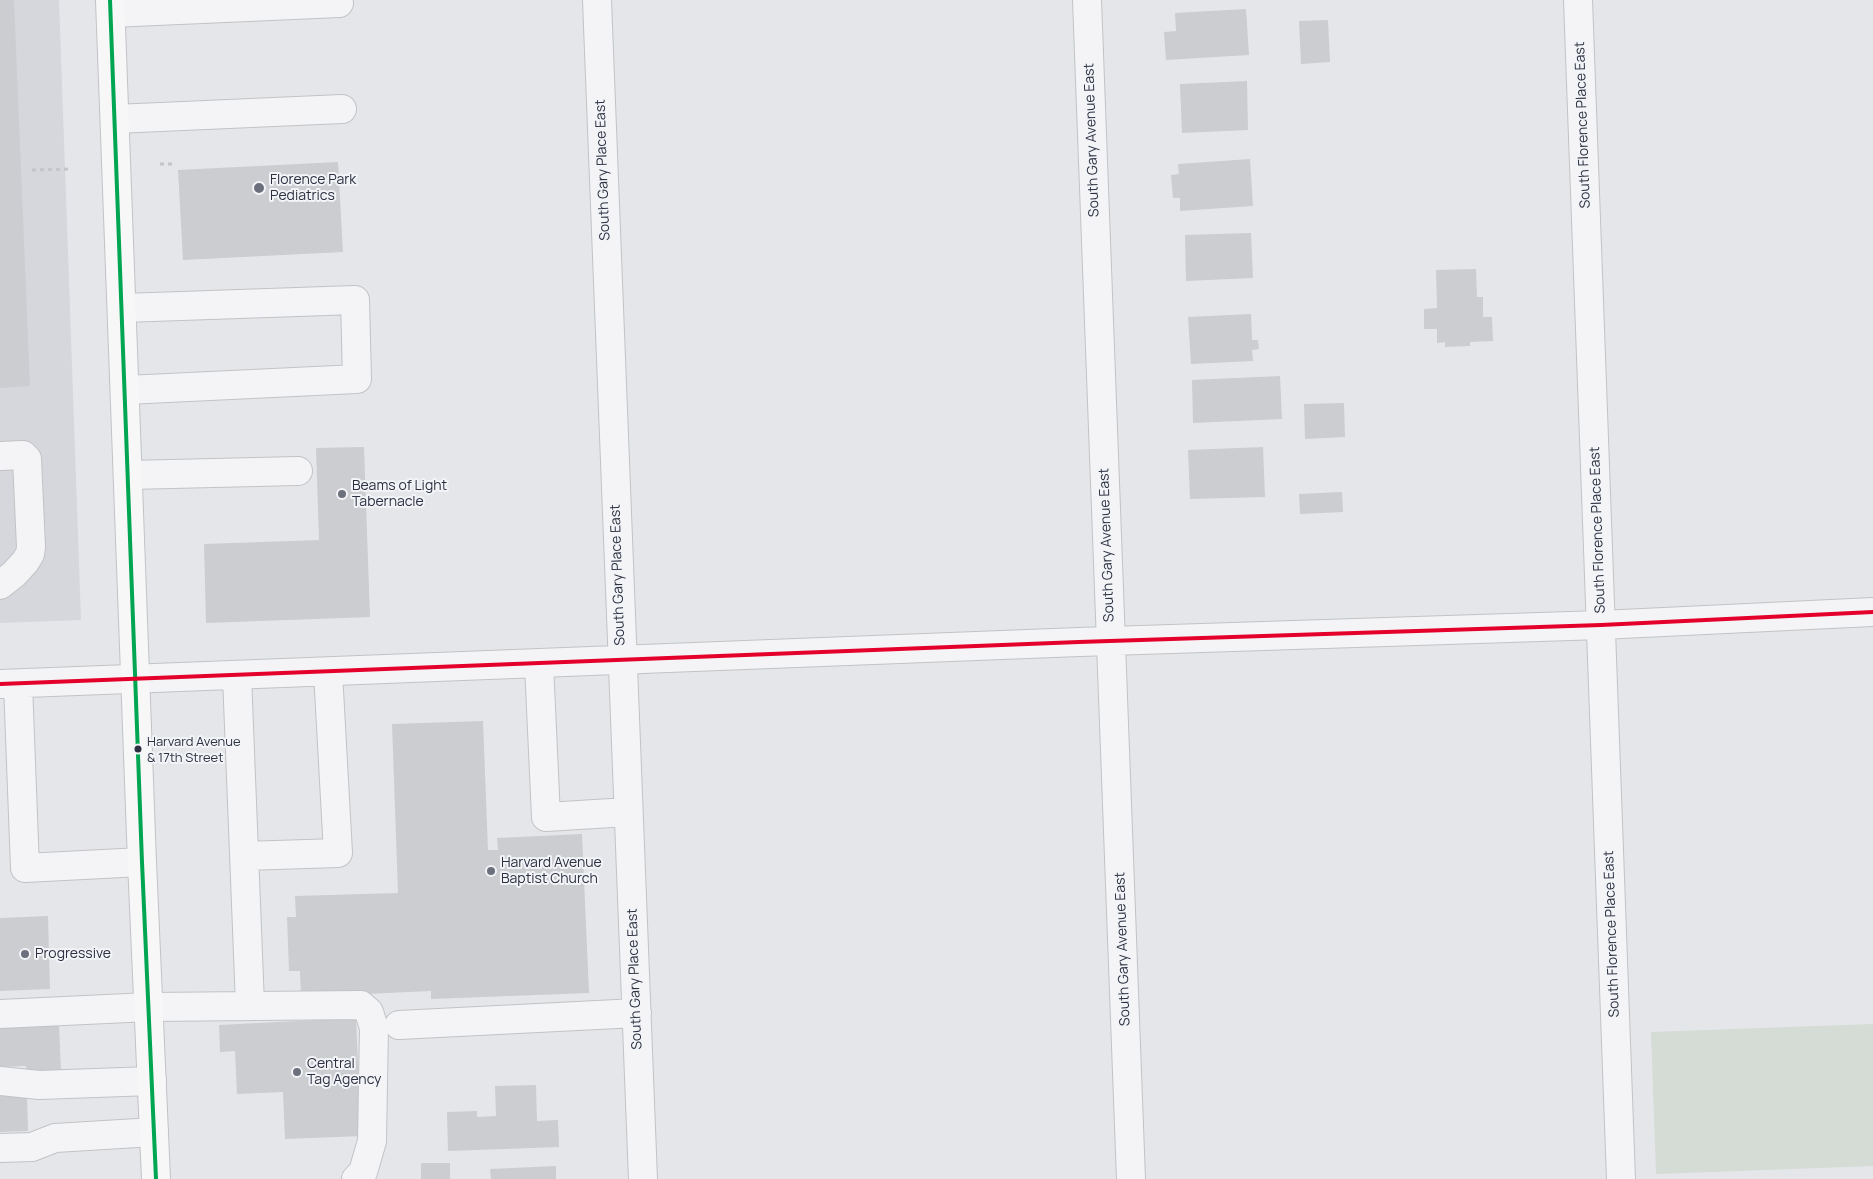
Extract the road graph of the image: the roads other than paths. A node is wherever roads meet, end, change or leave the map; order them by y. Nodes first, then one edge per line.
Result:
1 (596, 0) edge
2 (1086, 0) edge
3 (1578, 0) edge
4 (339, 3) dead end
5 (111, 6) edge
6 (342, 109) dead end
7 (115, 119) junction
8 (123, 308) junction
9 (126, 390) junction
10 (0, 456) edge
11 (298, 470) dead end
12 (129, 475) junction
13 (0, 585) edge
14 (1873, 612) edge
15 (1601, 625) junction
16 (1111, 641) junction
17 (621, 660) junction
18 (539, 664) junction
19 (328, 672) junction
20 (237, 676) junction
21 (136, 679) junction
22 (9, 684) edge
23 (628, 812) junction
24 (244, 856) junction
25 (142, 862) junction
26 (250, 1005) junction
27 (149, 1007) junction
28 (637, 1013) junction
29 (0, 1014) edge
30 (399, 1025) dead end
31 (0, 1081) edge
32 (152, 1081) junction
33 (154, 1132) junction
34 (0, 1148) edge
35 (156, 1179) edge
36 (356, 1179) edge
37 (643, 1179) edge
38 (1132, 1179) edge
39 (1621, 1179) edge

1 - 17 street, South Gary Place East
2 - 16 street, South Gary Avenue East
3 - 15 street, South Florence Place East
4 - 5 street
5 - 7 main road
6 - 7 street
7 - 8 main road
8 - 9 main road
8 - 9 street
9 - 12 main road
10 - 13 street
11 - 12 street
12 - 21 main road
14 - 15 street
15 - 16 street
15 - 39 street, South Florence Place East
16 - 17 street
16 - 38 street, South Gary Avenue East
17 - 18 street
17 - 23 street, South Gary Place East
18 - 19 street
18 - 23 street
19 - 20 street
19 - 24 street
20 - 21 street
20 - 24 street
21 - 22 street
21 - 25 main road
22 - 25 street
23 - 28 street, South Gary Place East
24 - 26 street
25 - 27 main road
26 - 27 street
26 - 36 street
27 - 29 street
27 - 32 main road
28 - 30 street
28 - 37 street, South Gary Place East
31 - 32 street
32 - 33 main road
33 - 34 street
33 - 35 main road

